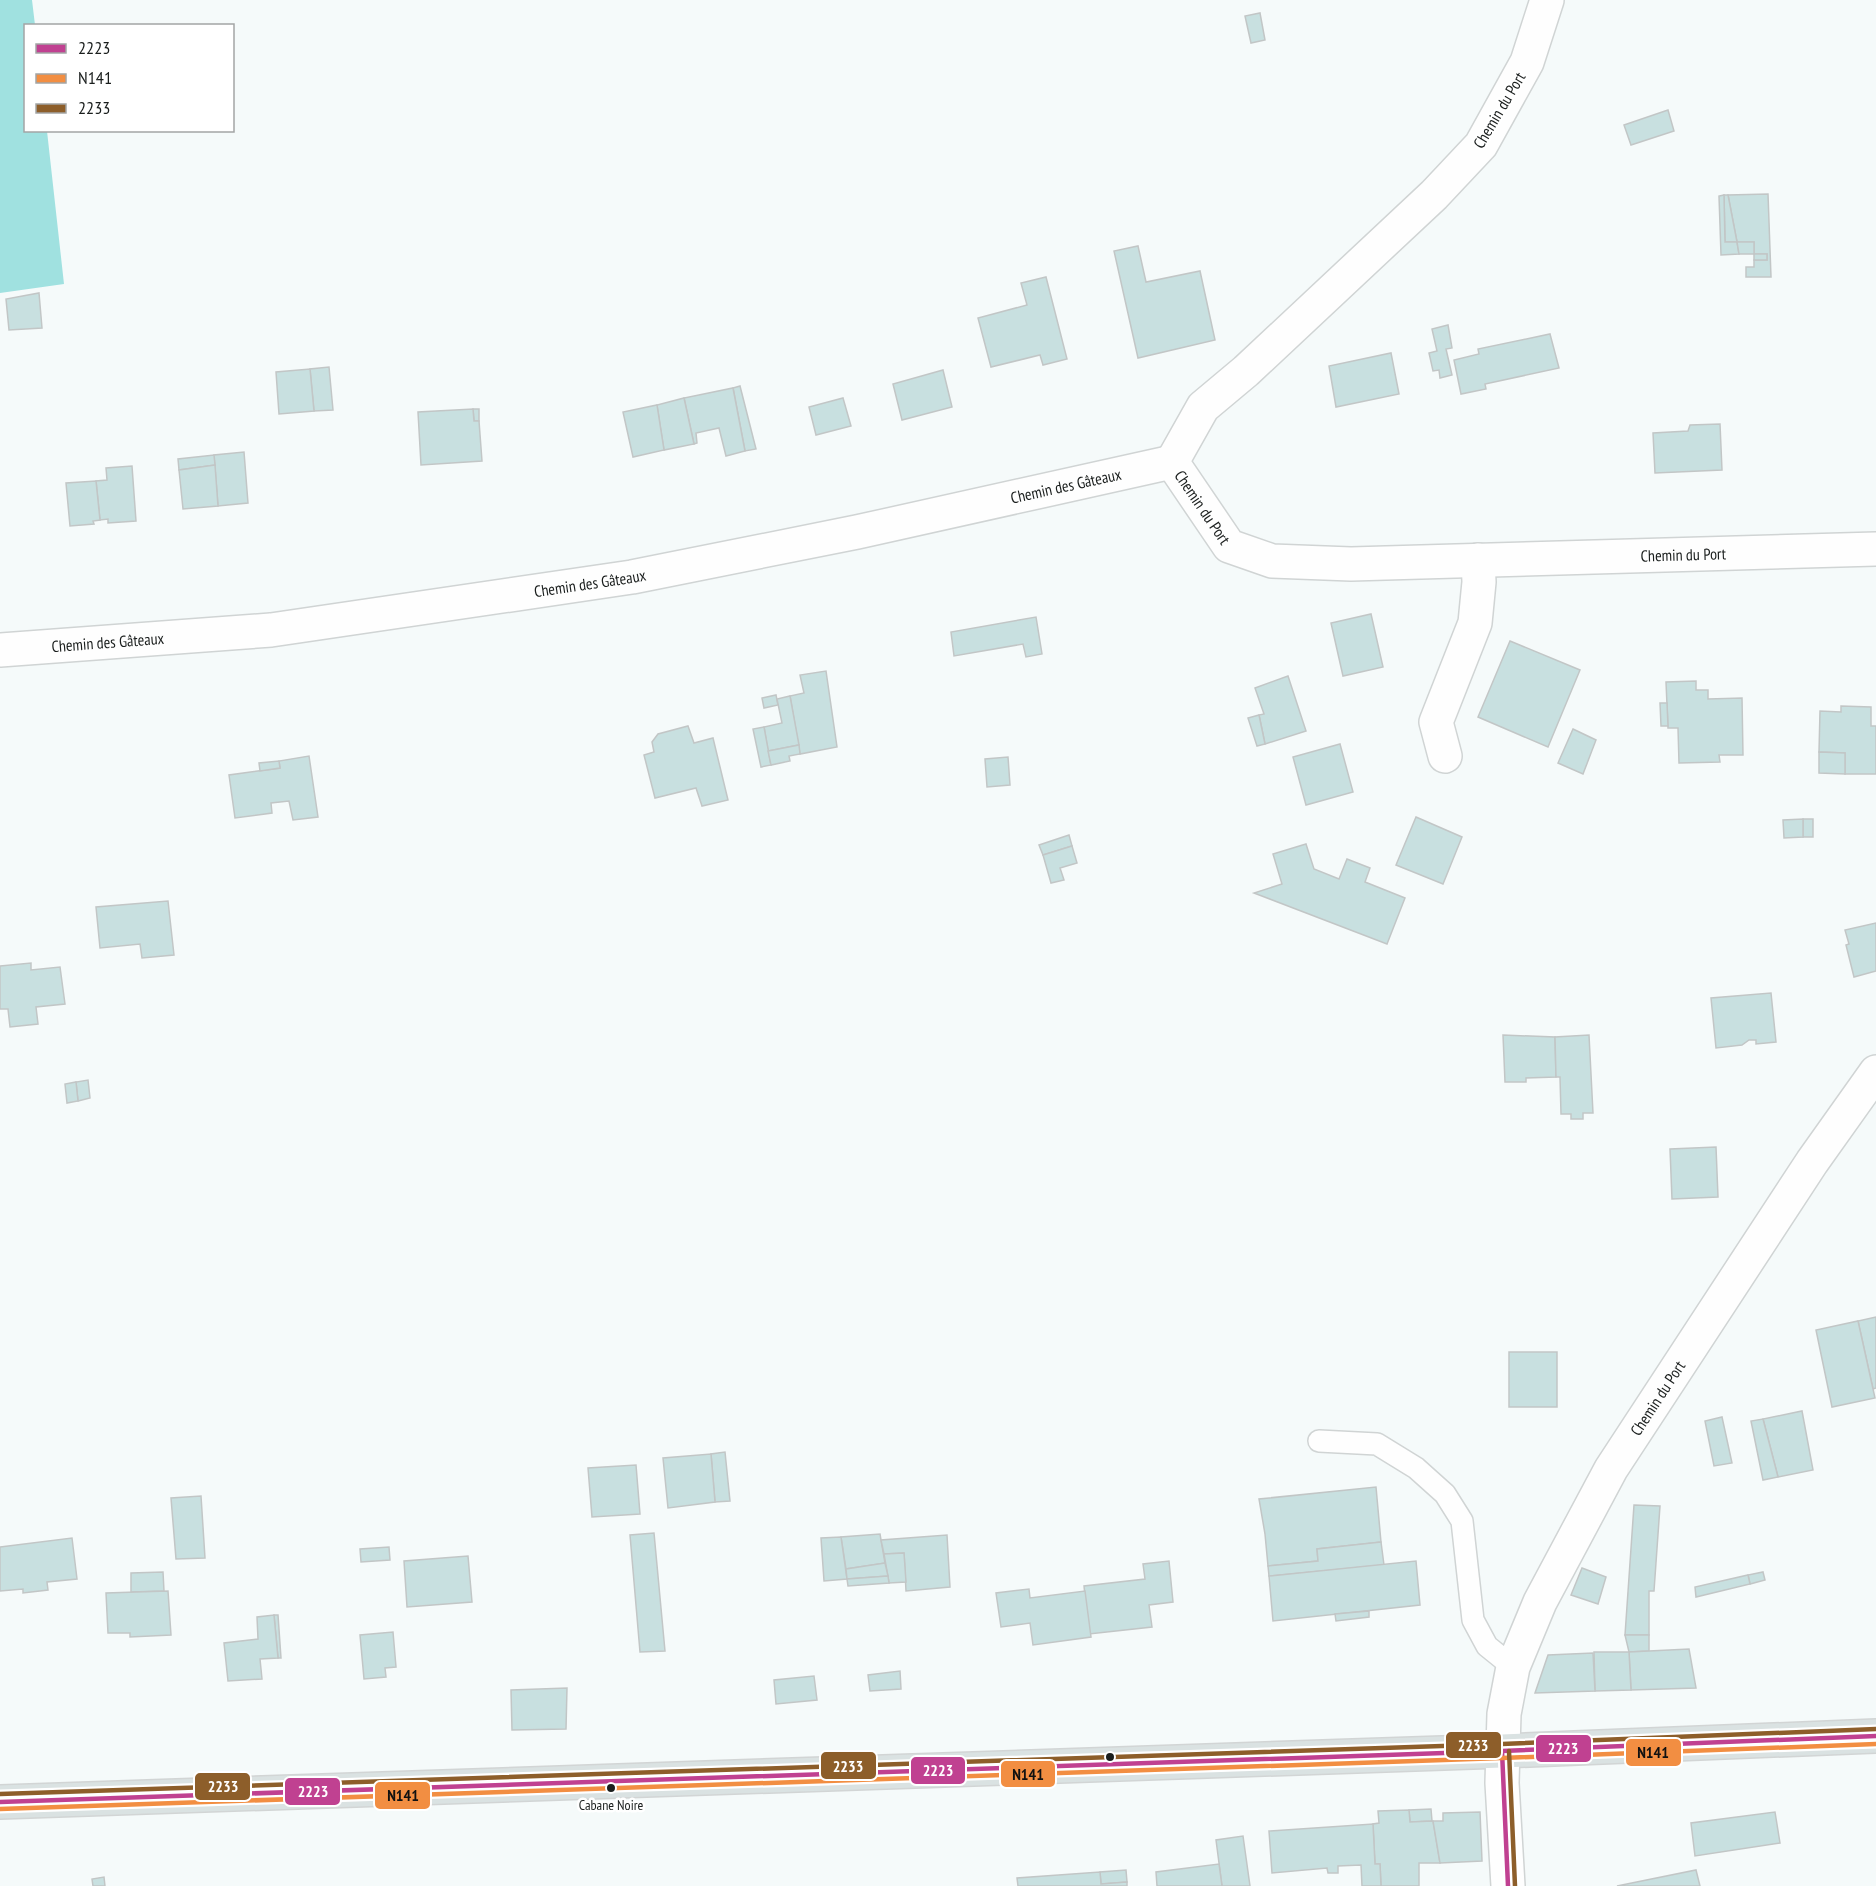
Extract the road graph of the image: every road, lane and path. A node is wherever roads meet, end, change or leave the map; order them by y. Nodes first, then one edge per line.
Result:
1 (1547, 0) edge
2 (1172, 462) junction
3 (1876, 549) edge
4 (1478, 560) junction
5 (0, 650) edge
6 (1445, 756) dead end
7 (1876, 1072) edge
8 (1319, 1441) dead end
9 (1513, 1667) junction
10 (1876, 1736) edge
11 (1502, 1751) junction
12 (0, 1802) edge
13 (1508, 1886) edge

1 - 2 street, Chemin du Port
2 - 4 street, Chemin du Port
2 - 5 street, Chemin des Gâteaux
3 - 4 street, Chemin du Port
4 - 6 street
7 - 9 street, Chemin du Port
8 - 9 lane
9 - 11 street, Chemin du Port
10 - 11 main road
11 - 12 main road
11 - 13 street, Chemin du Port

